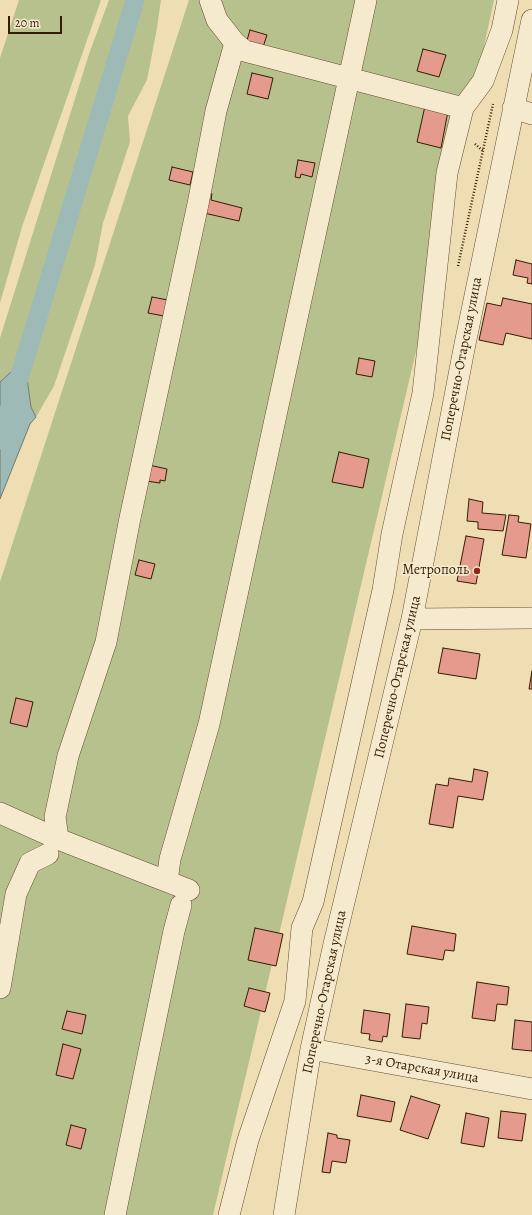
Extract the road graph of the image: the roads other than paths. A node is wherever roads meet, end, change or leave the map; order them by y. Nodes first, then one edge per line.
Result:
1 (210, 0) edge
2 (366, 0) edge
3 (508, 0) edge
4 (532, 20) edge
5 (235, 43) junction
6 (348, 78) junction
7 (463, 108) junction
8 (513, 108) junction
9 (532, 114) edge
10 (532, 618) edge
11 (412, 619) junction
12 (0, 813) edge
13 (53, 846) junction
14 (167, 880) junction
15 (0, 988) edge
16 (311, 1049) junction
17 (532, 1089) edge
18 (115, 1215) edge
19 (229, 1215) edge
20 (284, 1215) edge

1 - 5 street
2 - 6 street
3 - 7 street
4 - 8 street, Поперечно-Отарская улица
5 - 6 street
5 - 13 street
6 - 7 street
6 - 14 street
7 - 19 street
8 - 9 street
8 - 11 street, Поперечно-Отарская улица
10 - 11 street
11 - 16 street, Поперечно-Отарская улица
12 - 13 street
13 - 14 street
13 - 15 street
14 - 18 street
16 - 17 street, 3-я Отарская улица
16 - 20 street, Поперечно-Отарская улица

